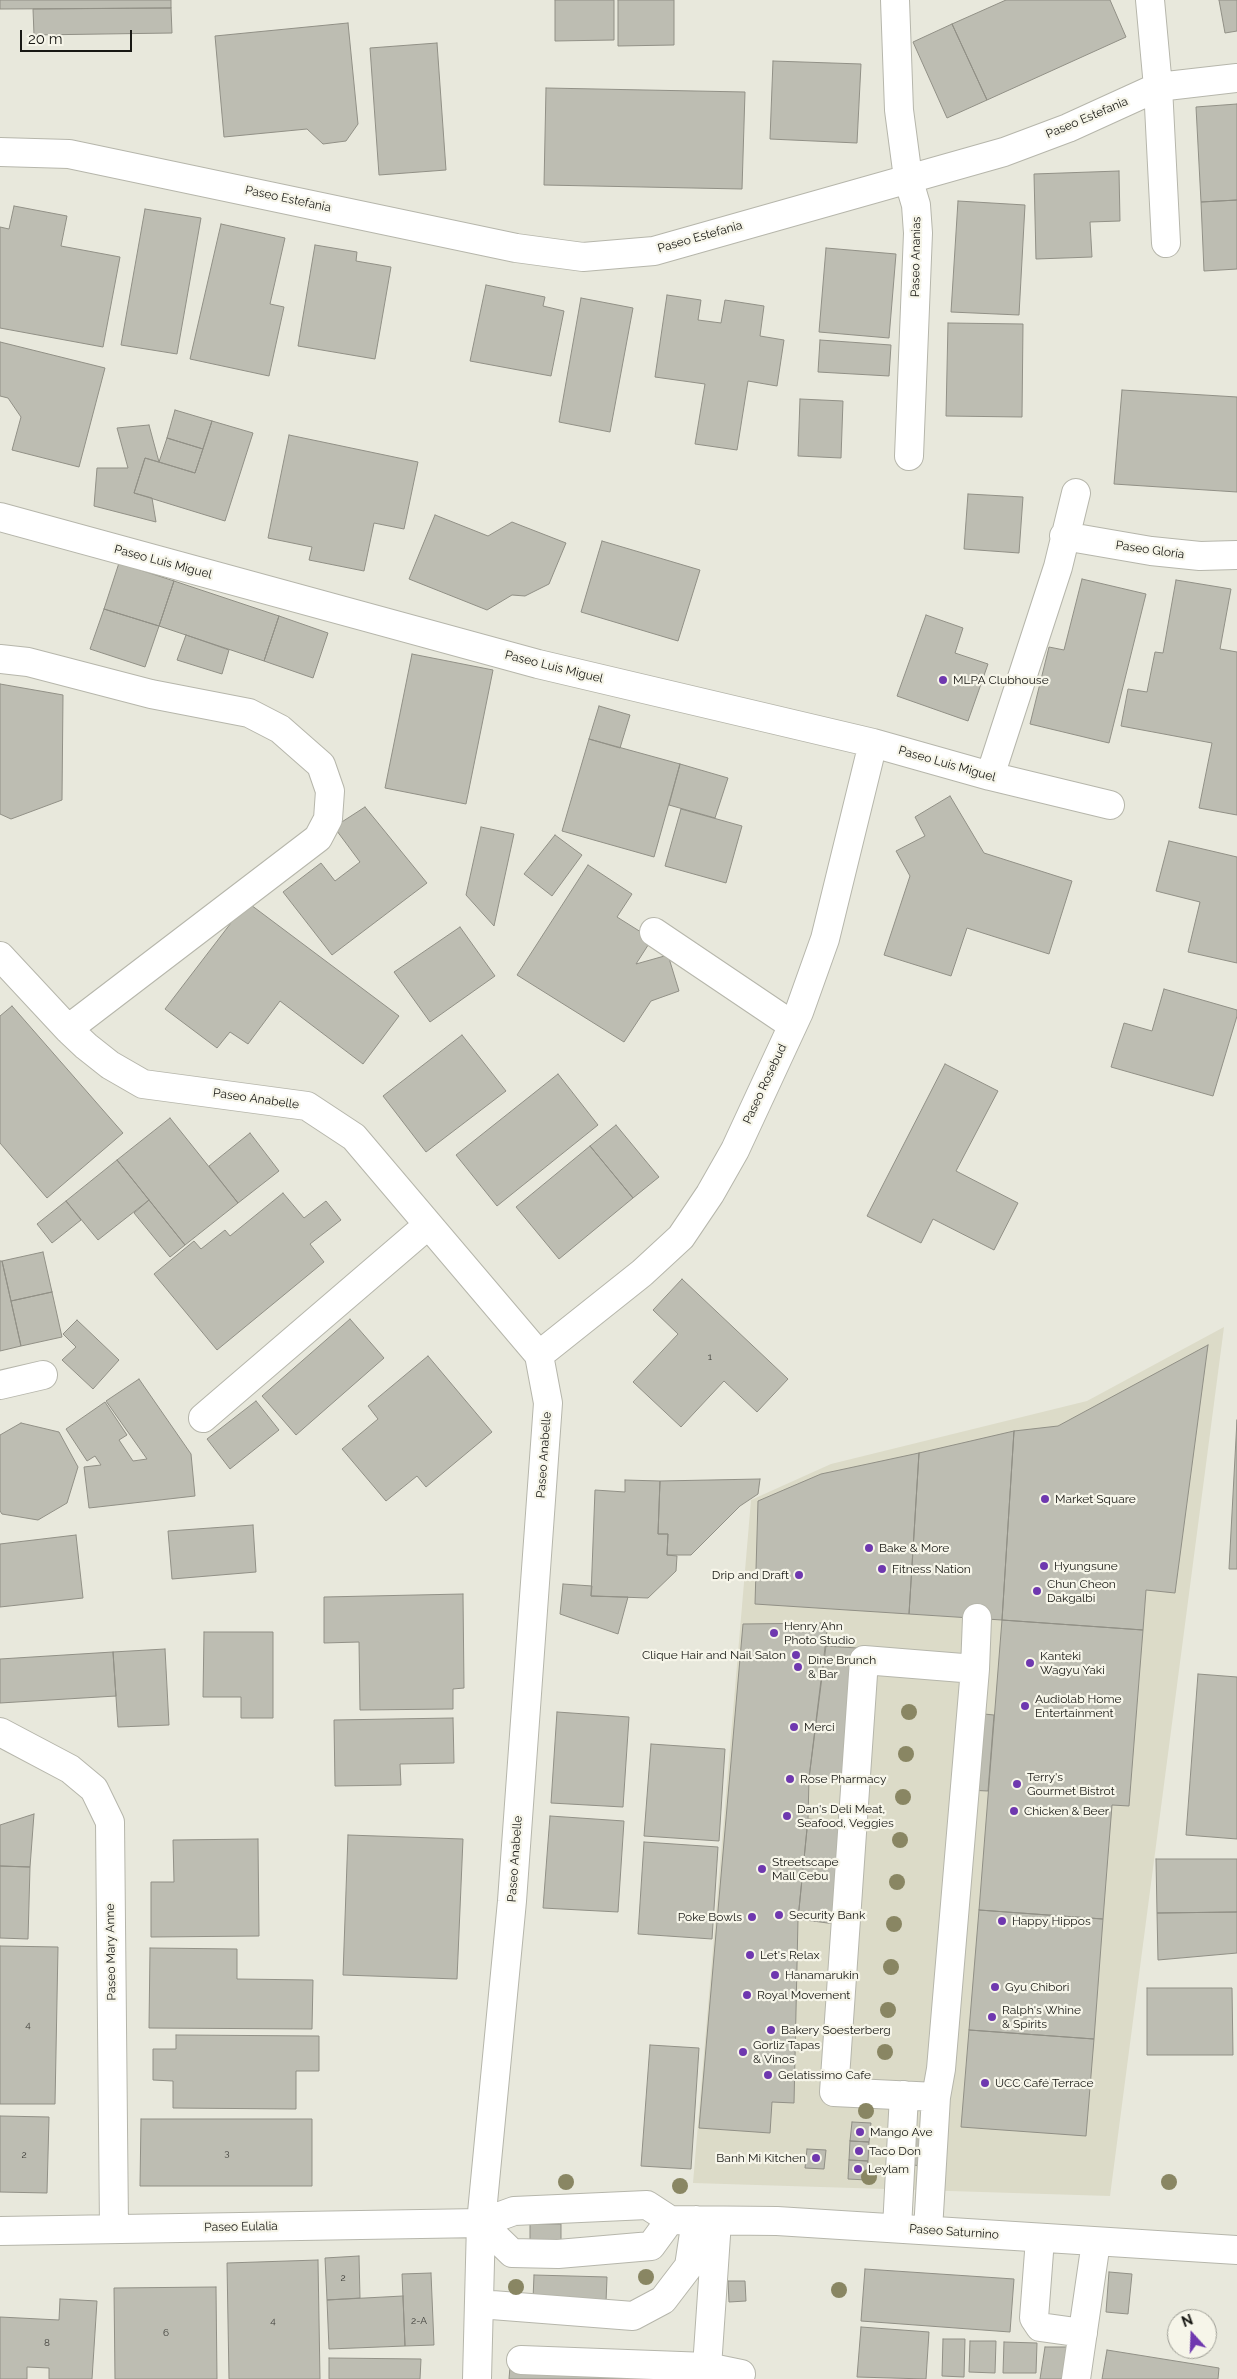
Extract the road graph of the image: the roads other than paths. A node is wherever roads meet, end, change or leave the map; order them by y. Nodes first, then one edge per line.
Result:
1 (895, 0) edge
2 (1150, 0) edge
3 (1237, 78) edge
4 (1158, 87) junction
5 (0, 152) edge
6 (908, 178) junction
7 (1166, 242) dead end
8 (909, 456) dead end
9 (1076, 493) dead end
10 (0, 517) edge
11 (1064, 536) junction
12 (1237, 555) edge
13 (0, 659) edge
14 (873, 743) junction
15 (990, 776) junction
16 (1110, 805) dead end
17 (654, 932) dead end
18 (0, 956) edge
19 (792, 1025) junction
20 (68, 1029) junction
21 (428, 1225) junction
22 (539, 1355) junction
23 (43, 1375) dead end
24 (0, 1385) edge
25 (203, 1418) dead end
26 (977, 1618) dead end
27 (975, 1669) junction
28 (0, 1732) edge
29 (904, 2096) junction
30 (936, 2097) junction
31 (695, 2220) junction
32 (481, 2224) junction
33 (114, 2228) junction
34 (897, 2228) junction
35 (928, 2230) junction
36 (0, 2232) edge
37 (1040, 2239) junction
38 (1096, 2242) junction
39 (1237, 2250) edge
40 (479, 2304) junction
41 (1083, 2333) junction
42 (521, 2360) dead end
43 (708, 2367) junction
44 (741, 2374) dead end
45 (477, 2379) edge
46 (1076, 2379) edge

1 - 6 street, Paseo Ananias
2 - 4 street
3 - 4 street, Paseo Estefania
4 - 6 street, Paseo Estefania
4 - 7 street
5 - 6 street, Paseo Estefania
6 - 8 street, Paseo Ananias
9 - 11 street
10 - 14 street, Paseo Luis Miguel
11 - 12 street, Paseo Gloria
11 - 15 street
13 - 20 street
14 - 15 street, Paseo Luis Miguel
14 - 19 street, Paseo Rosebud
15 - 16 street, Paseo Luis Miguel
17 - 19 street
18 - 20 street, Paseo Anabelle
19 - 22 street, Paseo Rosebud
20 - 21 street, Paseo Anabelle
21 - 22 street, Paseo Anabelle
21 - 25 street
22 - 32 street, Paseo Anabelle
23 - 24 street
26 - 27 street
27 - 29 street
27 - 30 street
28 - 33 street, Paseo Mary Anne
29 - 30 street
29 - 34 street
30 - 35 street
31 - 32 street
31 - 32 street
31 - 34 street, Paseo Saturnino
31 - 40 street
31 - 43 street
32 - 33 street, Paseo Eulalia
32 - 40 street, Paseo Anabelle
33 - 36 street, Paseo Eulalia
34 - 35 street, Paseo Saturnino
35 - 37 street, Paseo Saturnino
37 - 38 street, Paseo Saturnino
37 - 41 street
38 - 39 street, Paseo Saturnino
38 - 41 street
40 - 45 street, Paseo Anabelle
41 - 46 street
42 - 43 street
43 - 44 street

